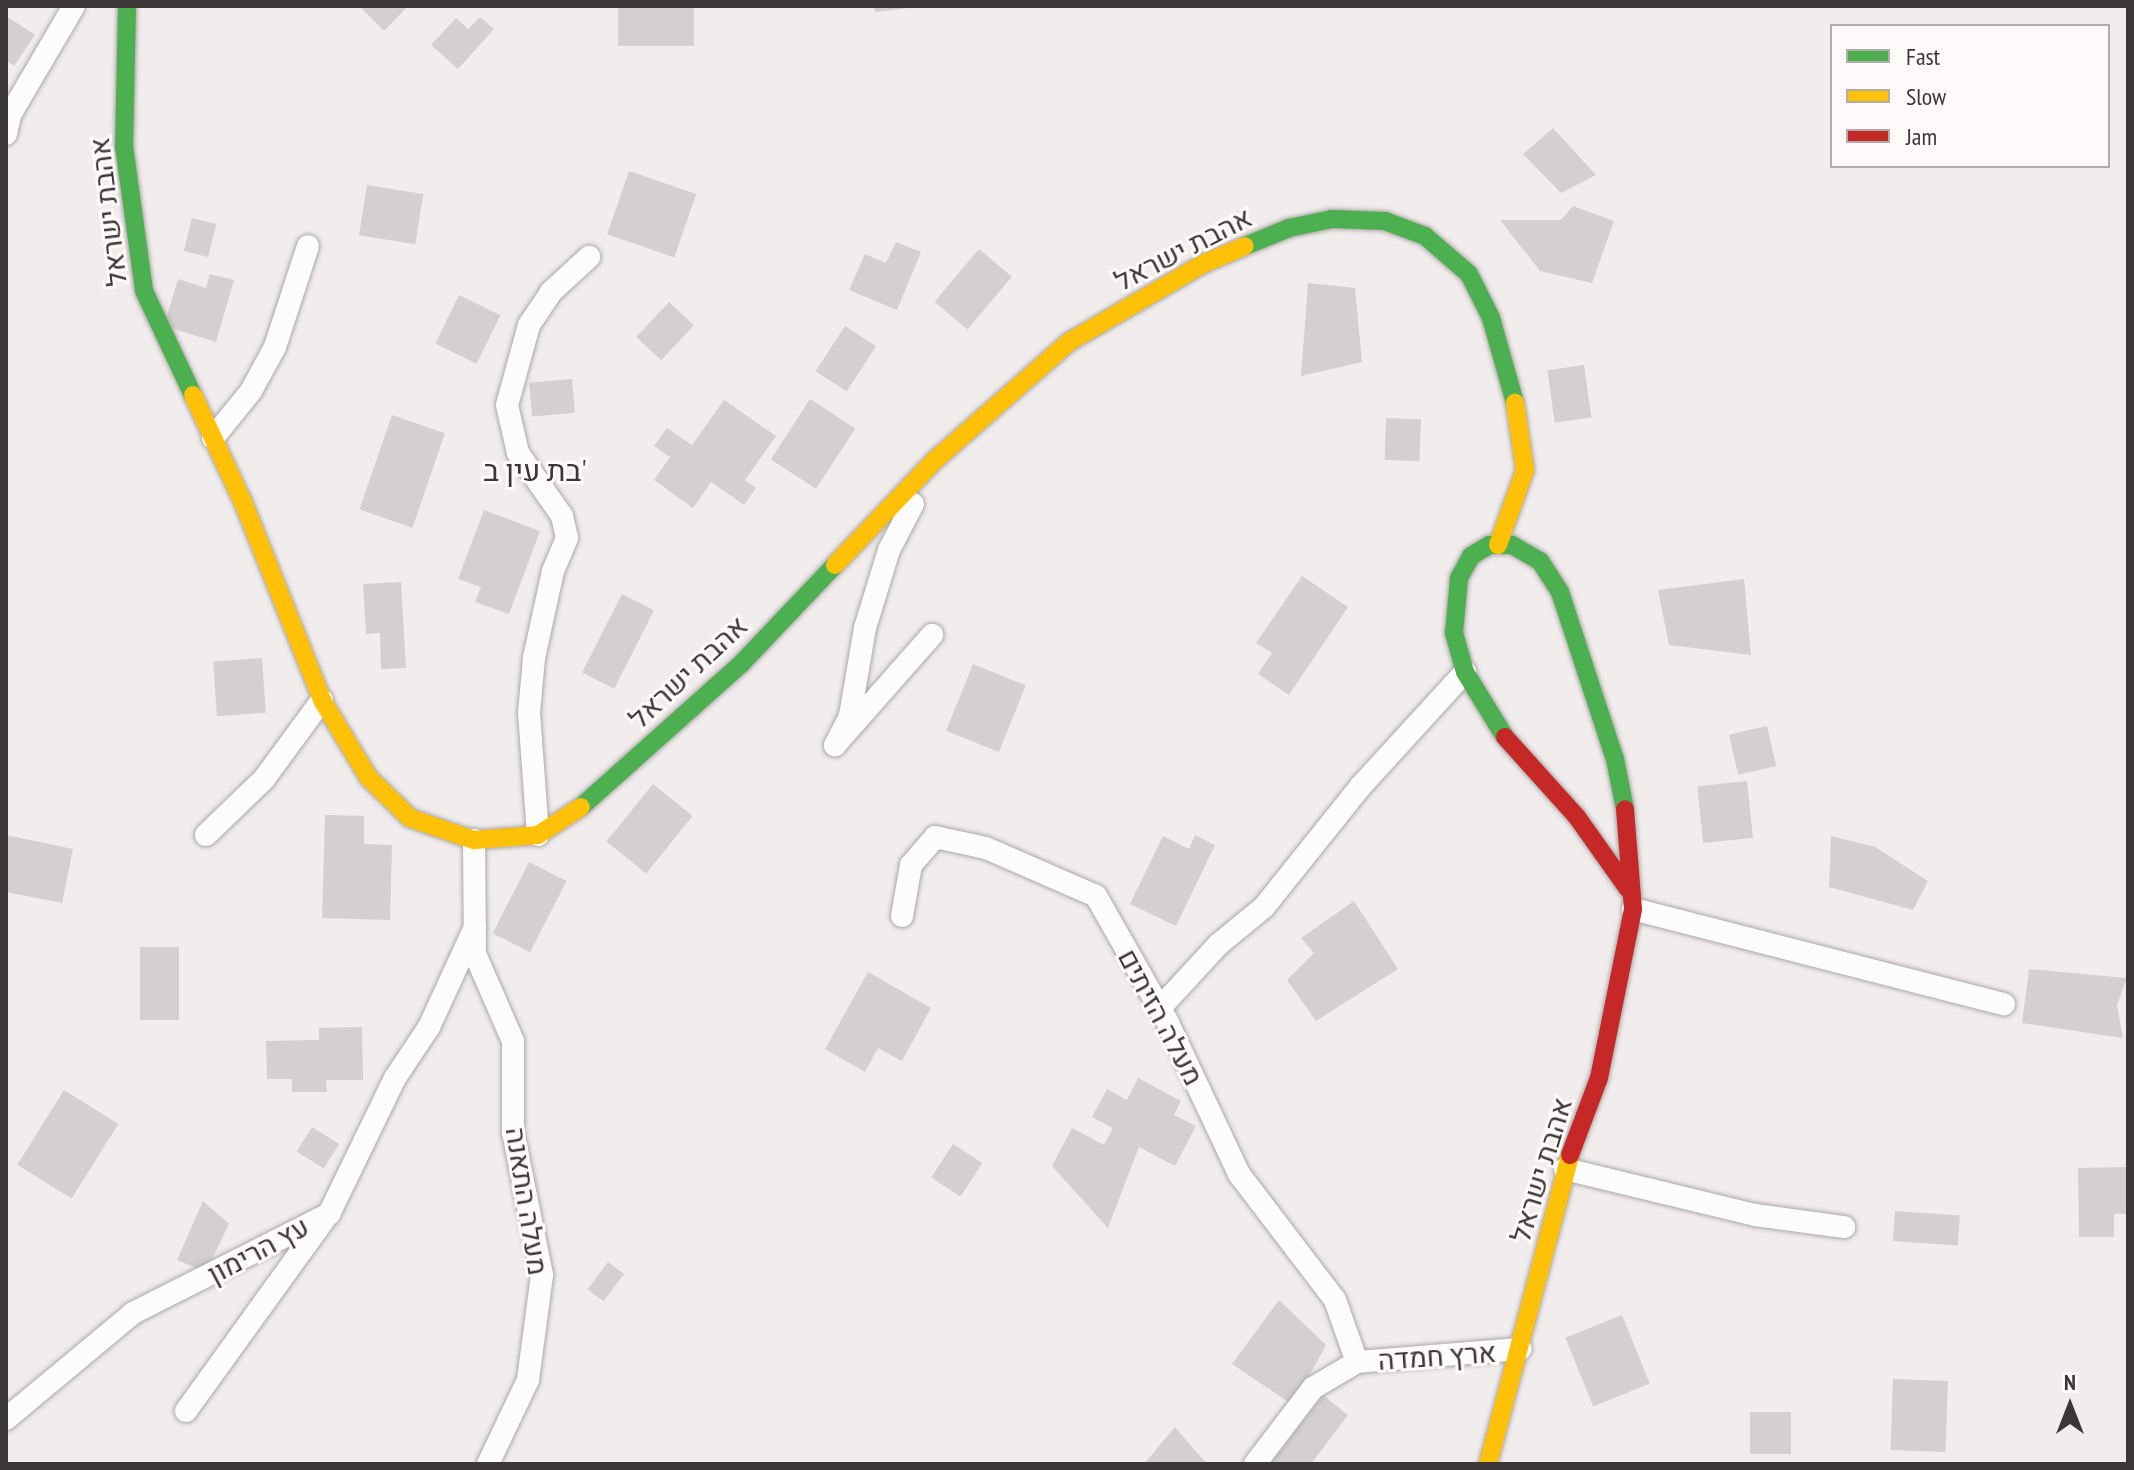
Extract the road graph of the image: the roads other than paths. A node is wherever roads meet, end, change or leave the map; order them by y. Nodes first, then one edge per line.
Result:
1 (74, 6) edge
2 (127, 6) edge
3 (6, 134) edge
4 (308, 246) dead end
5 (589, 257) dead end
6 (213, 438) junction
7 (935, 460) junction
8 (1498, 545) junction
9 (932, 635) dead end
10 (1465, 672) junction
11 (322, 700) junction
12 (206, 835) dead end
13 (538, 835) junction
14 (474, 840) junction
15 (1630, 899) junction
16 (902, 916) dead end
17 (475, 927) junction
18 (2004, 1004) dead end
19 (1159, 1009) junction
20 (1565, 1169) junction
21 (329, 1214) junction
22 (1844, 1227) dead end
23 (1520, 1349) junction
24 (1357, 1362) junction
25 (186, 1411) dead end
26 (6, 1419) edge
27 (488, 1464) edge
28 (1255, 1464) edge
29 (1488, 1464) edge

1 - 3 lane
2 - 6 street, אהבת ישראל
4 - 6 lane
5 - 13 lane
6 - 11 street, אהבת ישראל
7 - 8 street, אהבת ישראל
7 - 9 lane
7 - 13 street, אהבת ישראל
8 - 10 street
8 - 15 street, אהבת ישראל
10 - 15 street
10 - 19 lane
11 - 12 lane
11 - 14 street, אהבת ישראל
13 - 14 street, אהבת ישראל
14 - 17 lane, מעלה התאנה
15 - 18 lane
15 - 20 street, אהבת ישראל
16 - 19 lane, מעלה הזיתים
17 - 21 lane, עץ הרימון
17 - 27 lane, מעלה התאנה
19 - 24 lane, מעלה הזיתים
20 - 22 lane
20 - 23 street, אהבת ישראל
21 - 25 lane
21 - 26 lane, עץ הרימון
23 - 24 lane, ארץ חמדה
23 - 29 street, אהבת ישראל
24 - 28 lane, ארץ חמדה

